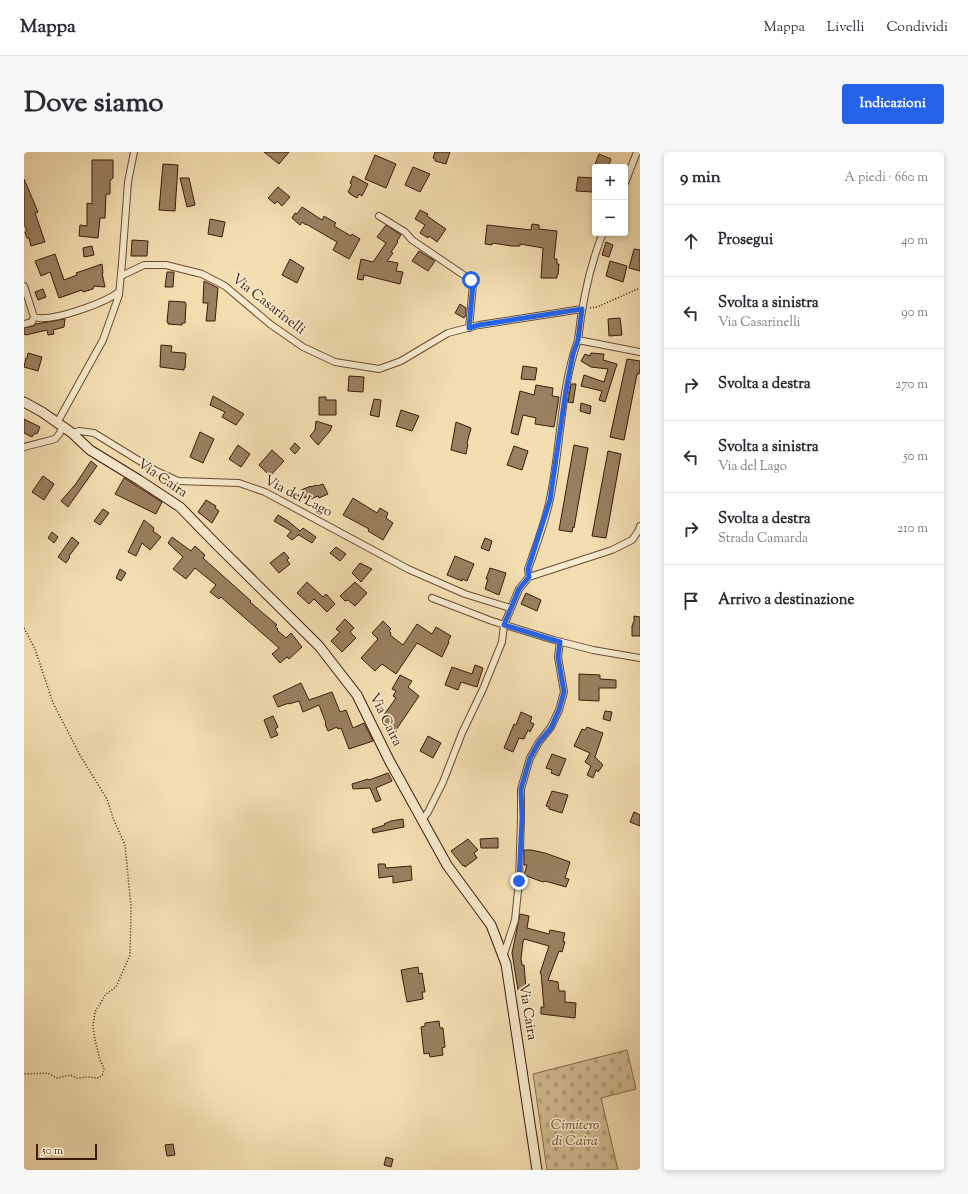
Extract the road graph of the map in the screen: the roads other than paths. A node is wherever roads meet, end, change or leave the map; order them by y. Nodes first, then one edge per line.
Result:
1 (134, 152) edge
2 (637, 152) edge
3 (628, 175) edge
4 (379, 216) dead end
5 (603, 236) edge
6 (121, 276) junction
7 (24, 286) edge
8 (119, 292) junction
9 (582, 309) junction
10 (34, 317) junction
11 (24, 324) edge
12 (469, 328) junction
13 (578, 340) junction
14 (640, 352) edge
15 (24, 402) edge
16 (60, 424) junction
17 (72, 433) junction
18 (24, 447) edge
19 (640, 526) edge
20 (529, 577) junction
21 (432, 598) dead end
22 (510, 608) junction
23 (504, 625) junction
24 (560, 642) junction
25 (640, 658) edge
26 (422, 820) junction
27 (503, 957) junction
28 (537, 1170) edge

1 - 6 street
2 - 3 street
4 - 12 street
5 - 9 street
6 - 8 street
6 - 12 street, Via Casarinelli
7 - 10 street
8 - 10 street
8 - 16 street
9 - 12 street, Via Casarinelli
9 - 13 street
10 - 11 street
13 - 14 street
13 - 20 street
15 - 16 street, Via Caira
16 - 17 street, Via Caira
16 - 18 street
17 - 22 street, Via del Lago
17 - 26 street, Via Caira
19 - 20 street
20 - 22 street
21 - 23 street
22 - 23 street
23 - 24 street
23 - 26 street
24 - 25 street
24 - 27 street
26 - 27 street, Via Caira
27 - 28 street, Via Caira

